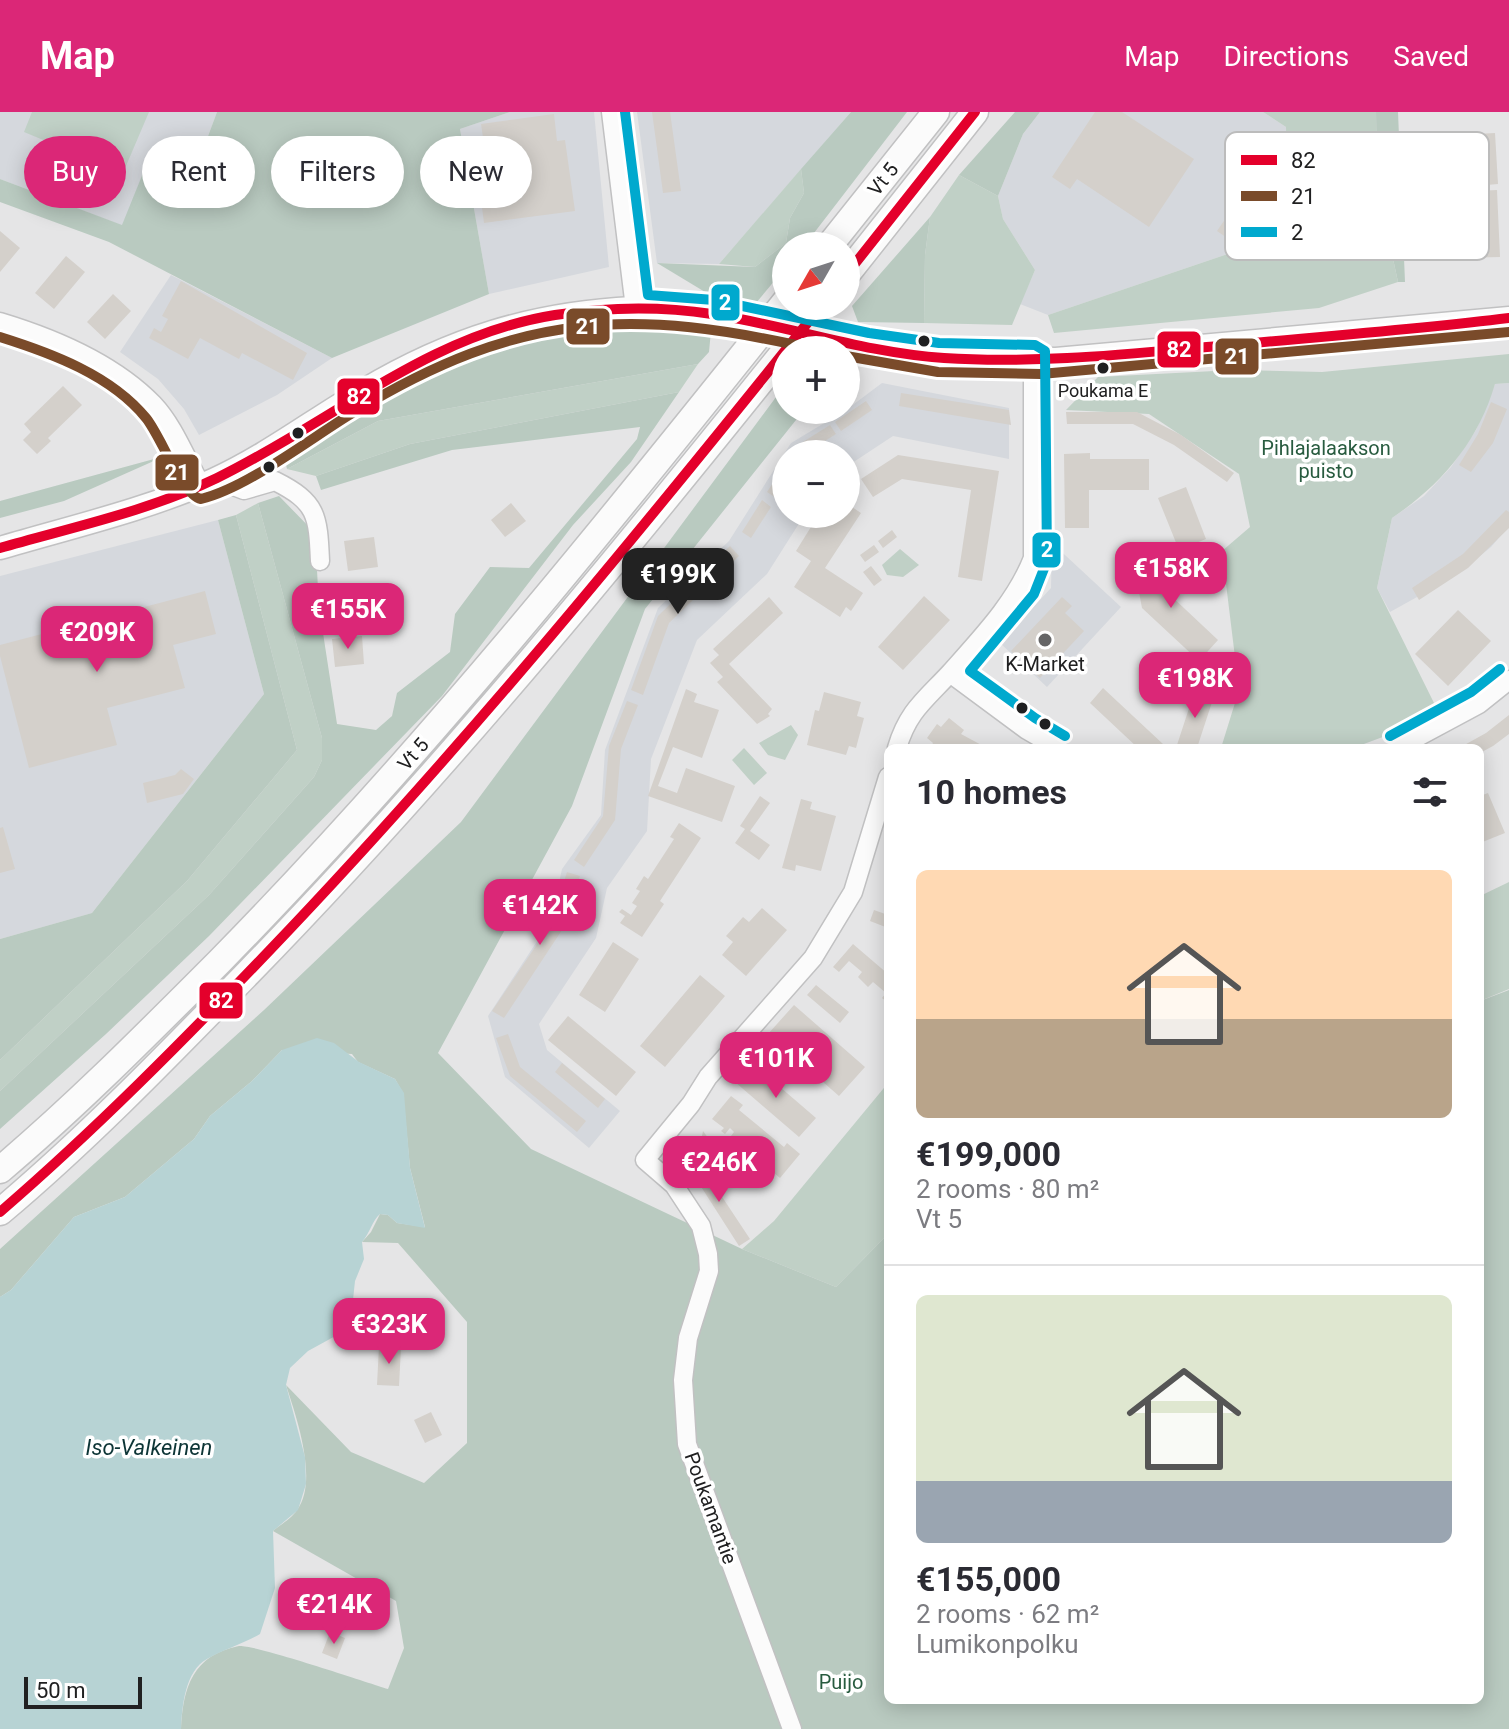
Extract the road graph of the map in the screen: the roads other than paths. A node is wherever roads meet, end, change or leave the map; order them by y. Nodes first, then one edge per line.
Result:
1 (611, 112) edge
2 (936, 112) edge
3 (975, 112) edge
4 (840, 232) edge
5 (860, 257) edge
6 (635, 308) junction
7 (1509, 318) edge
8 (772, 319) edge
9 (810, 320) edge
10 (0, 322) edge
11 (1033, 359) junction
12 (208, 482) junction
13 (0, 548) edge
14 (320, 561) dead end
15 (950, 673) junction
16 (1509, 680) edge
17 (899, 744) edge
18 (1051, 744) edge
19 (1404, 744) edge
20 (884, 790) edge
21 (0, 1170) edge
22 (0, 1212) edge
23 (792, 1729) edge

1 - 6 street
2 - 4 highway, Vt 5
3 - 5 highway, Vt 5
6 - 11 main road, bridge
6 - 12 main road
7 - 11 main road
8 - 21 highway, Vt 5
9 - 22 highway, Vt 5
10 - 12 street
11 - 15 street
12 - 13 main road
12 - 14 street
15 - 17 street
15 - 18 street
16 - 19 street
20 - 23 street, Poukamantie

